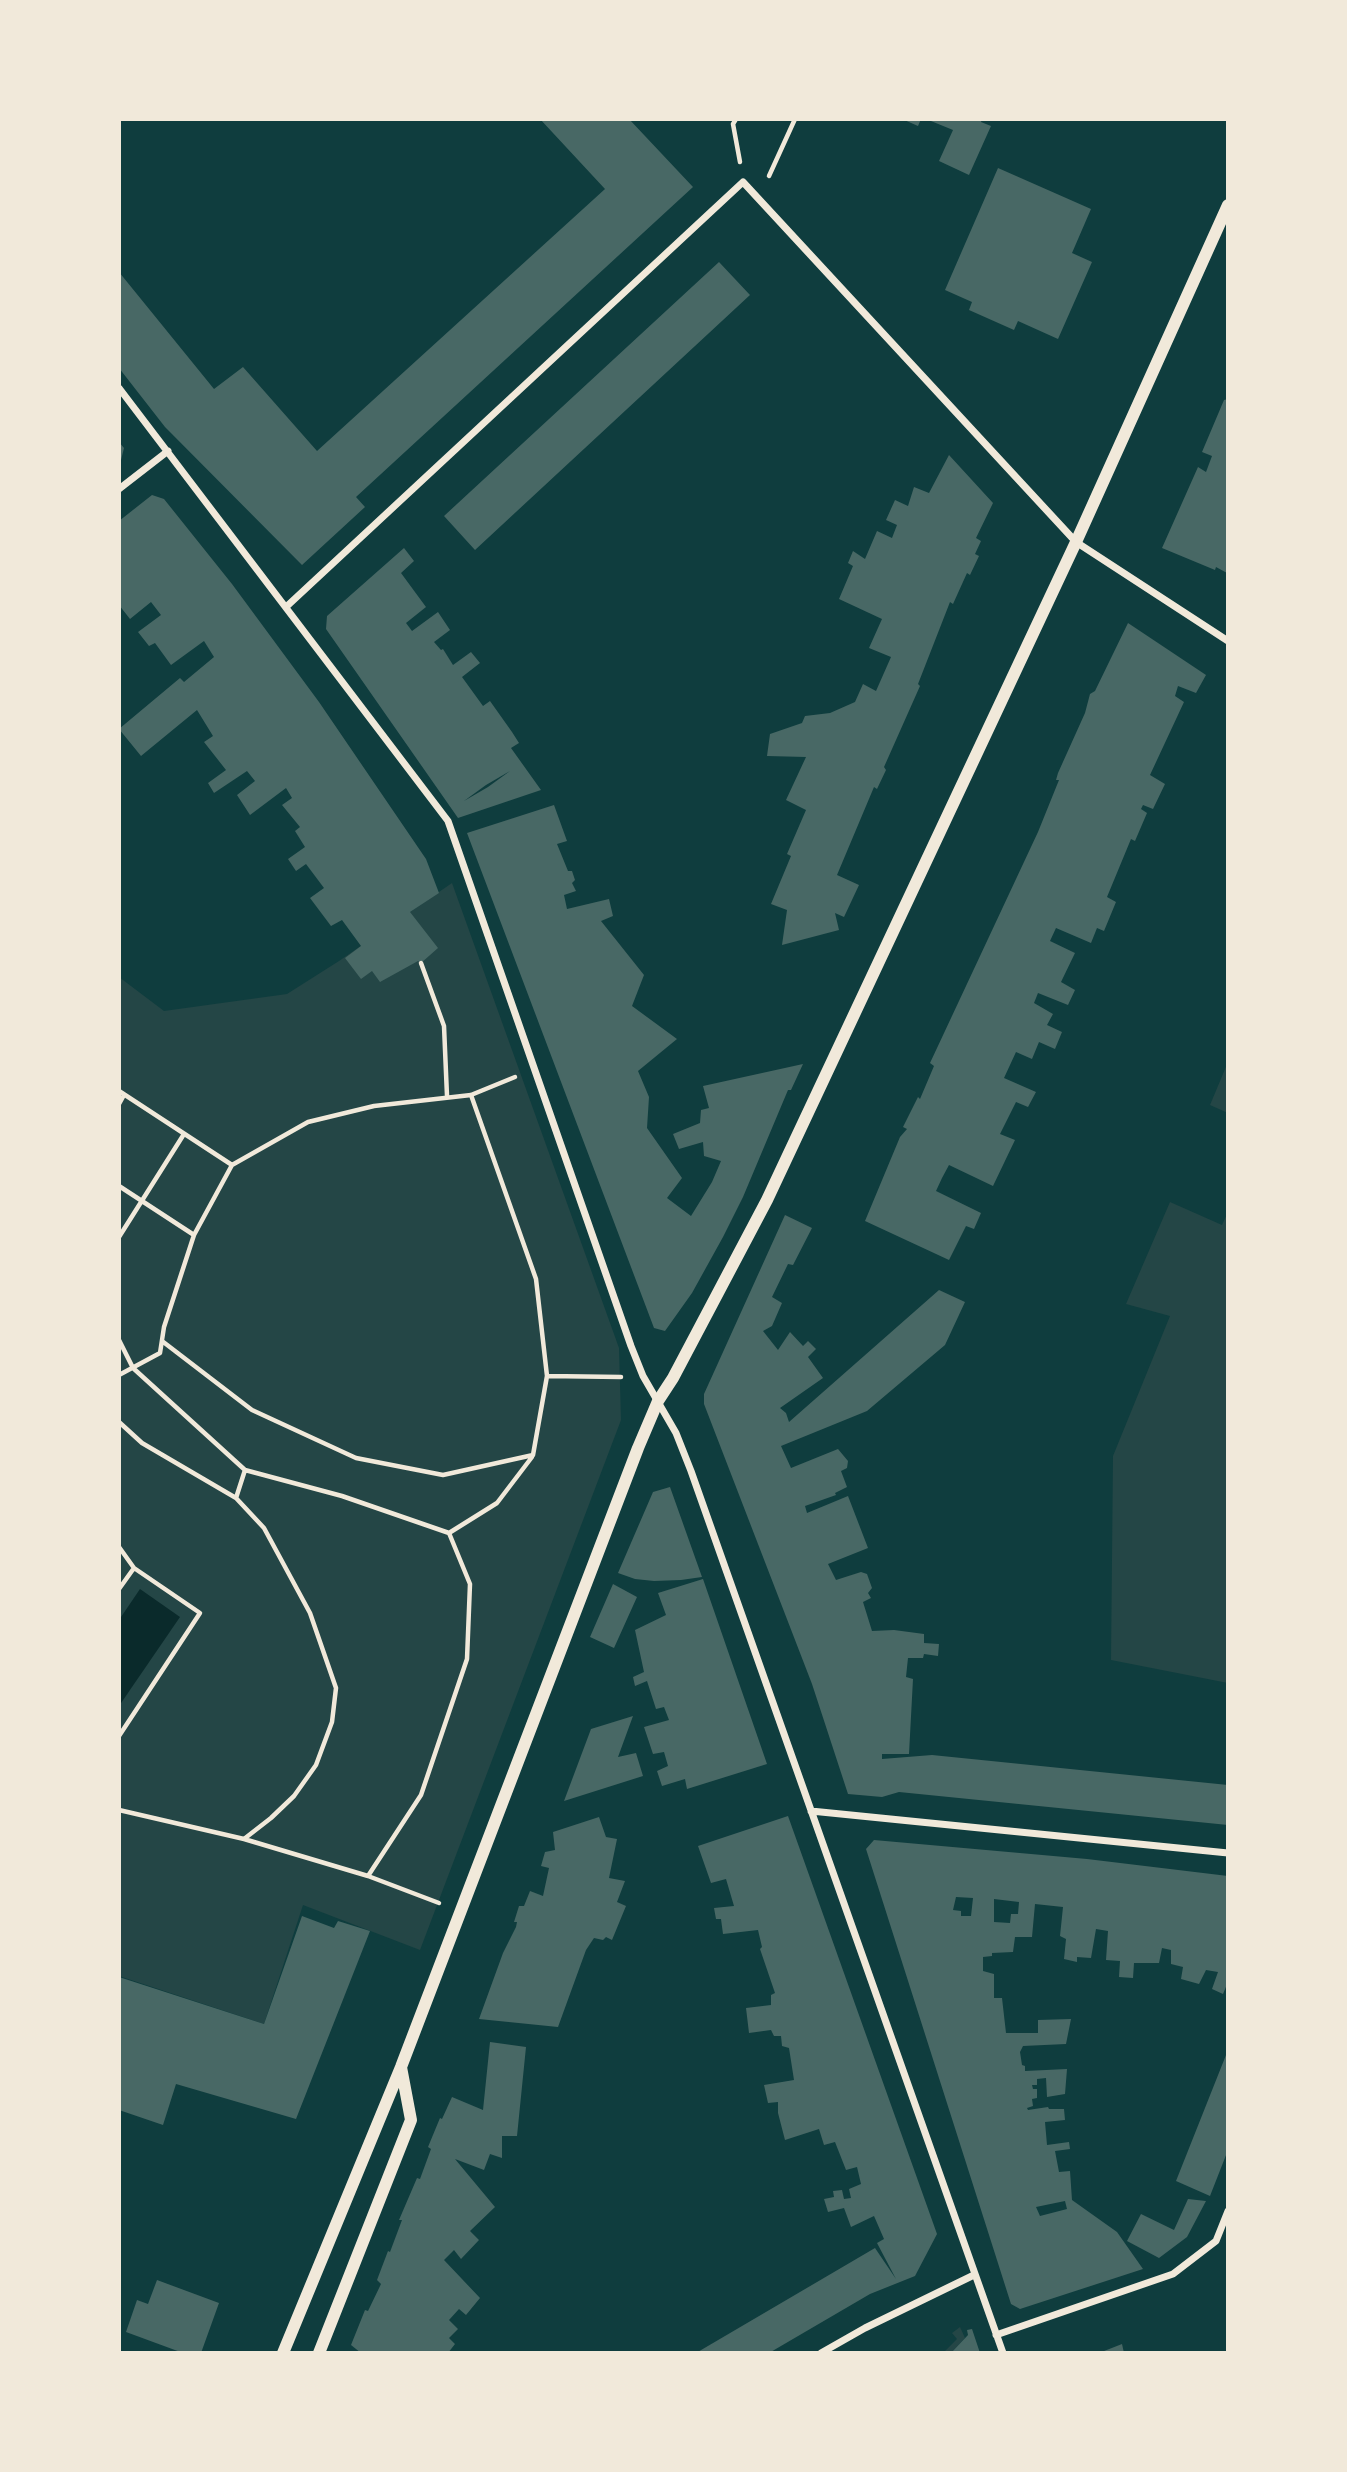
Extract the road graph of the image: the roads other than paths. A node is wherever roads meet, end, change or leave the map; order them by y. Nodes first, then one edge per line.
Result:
1 (1228, 205) edge
2 (119, 388) edge
3 (168, 451) junction
4 (119, 489) edge
5 (1076, 542) junction
6 (286, 607) junction
7 (1228, 641) edge
8 (658, 1401) junction
9 (811, 1811) junction
10 (1228, 1853) edge
11 (401, 2067) junction
12 (1228, 2211) edge
13 (974, 2275) junction
14 (996, 2335) junction
15 (284, 2353) edge
16 (319, 2353) edge
17 (821, 2353) edge
18 (1003, 2353) edge

1 - 5 street
2 - 3 street
3 - 4 street
3 - 6 street
5 - 6 street
5 - 7 street
5 - 8 street
6 - 8 street
8 - 9 street
8 - 11 street
9 - 10 street
9 - 13 street
11 - 15 street
11 - 16 street
12 - 14 street
13 - 14 street
13 - 17 street
14 - 18 street

